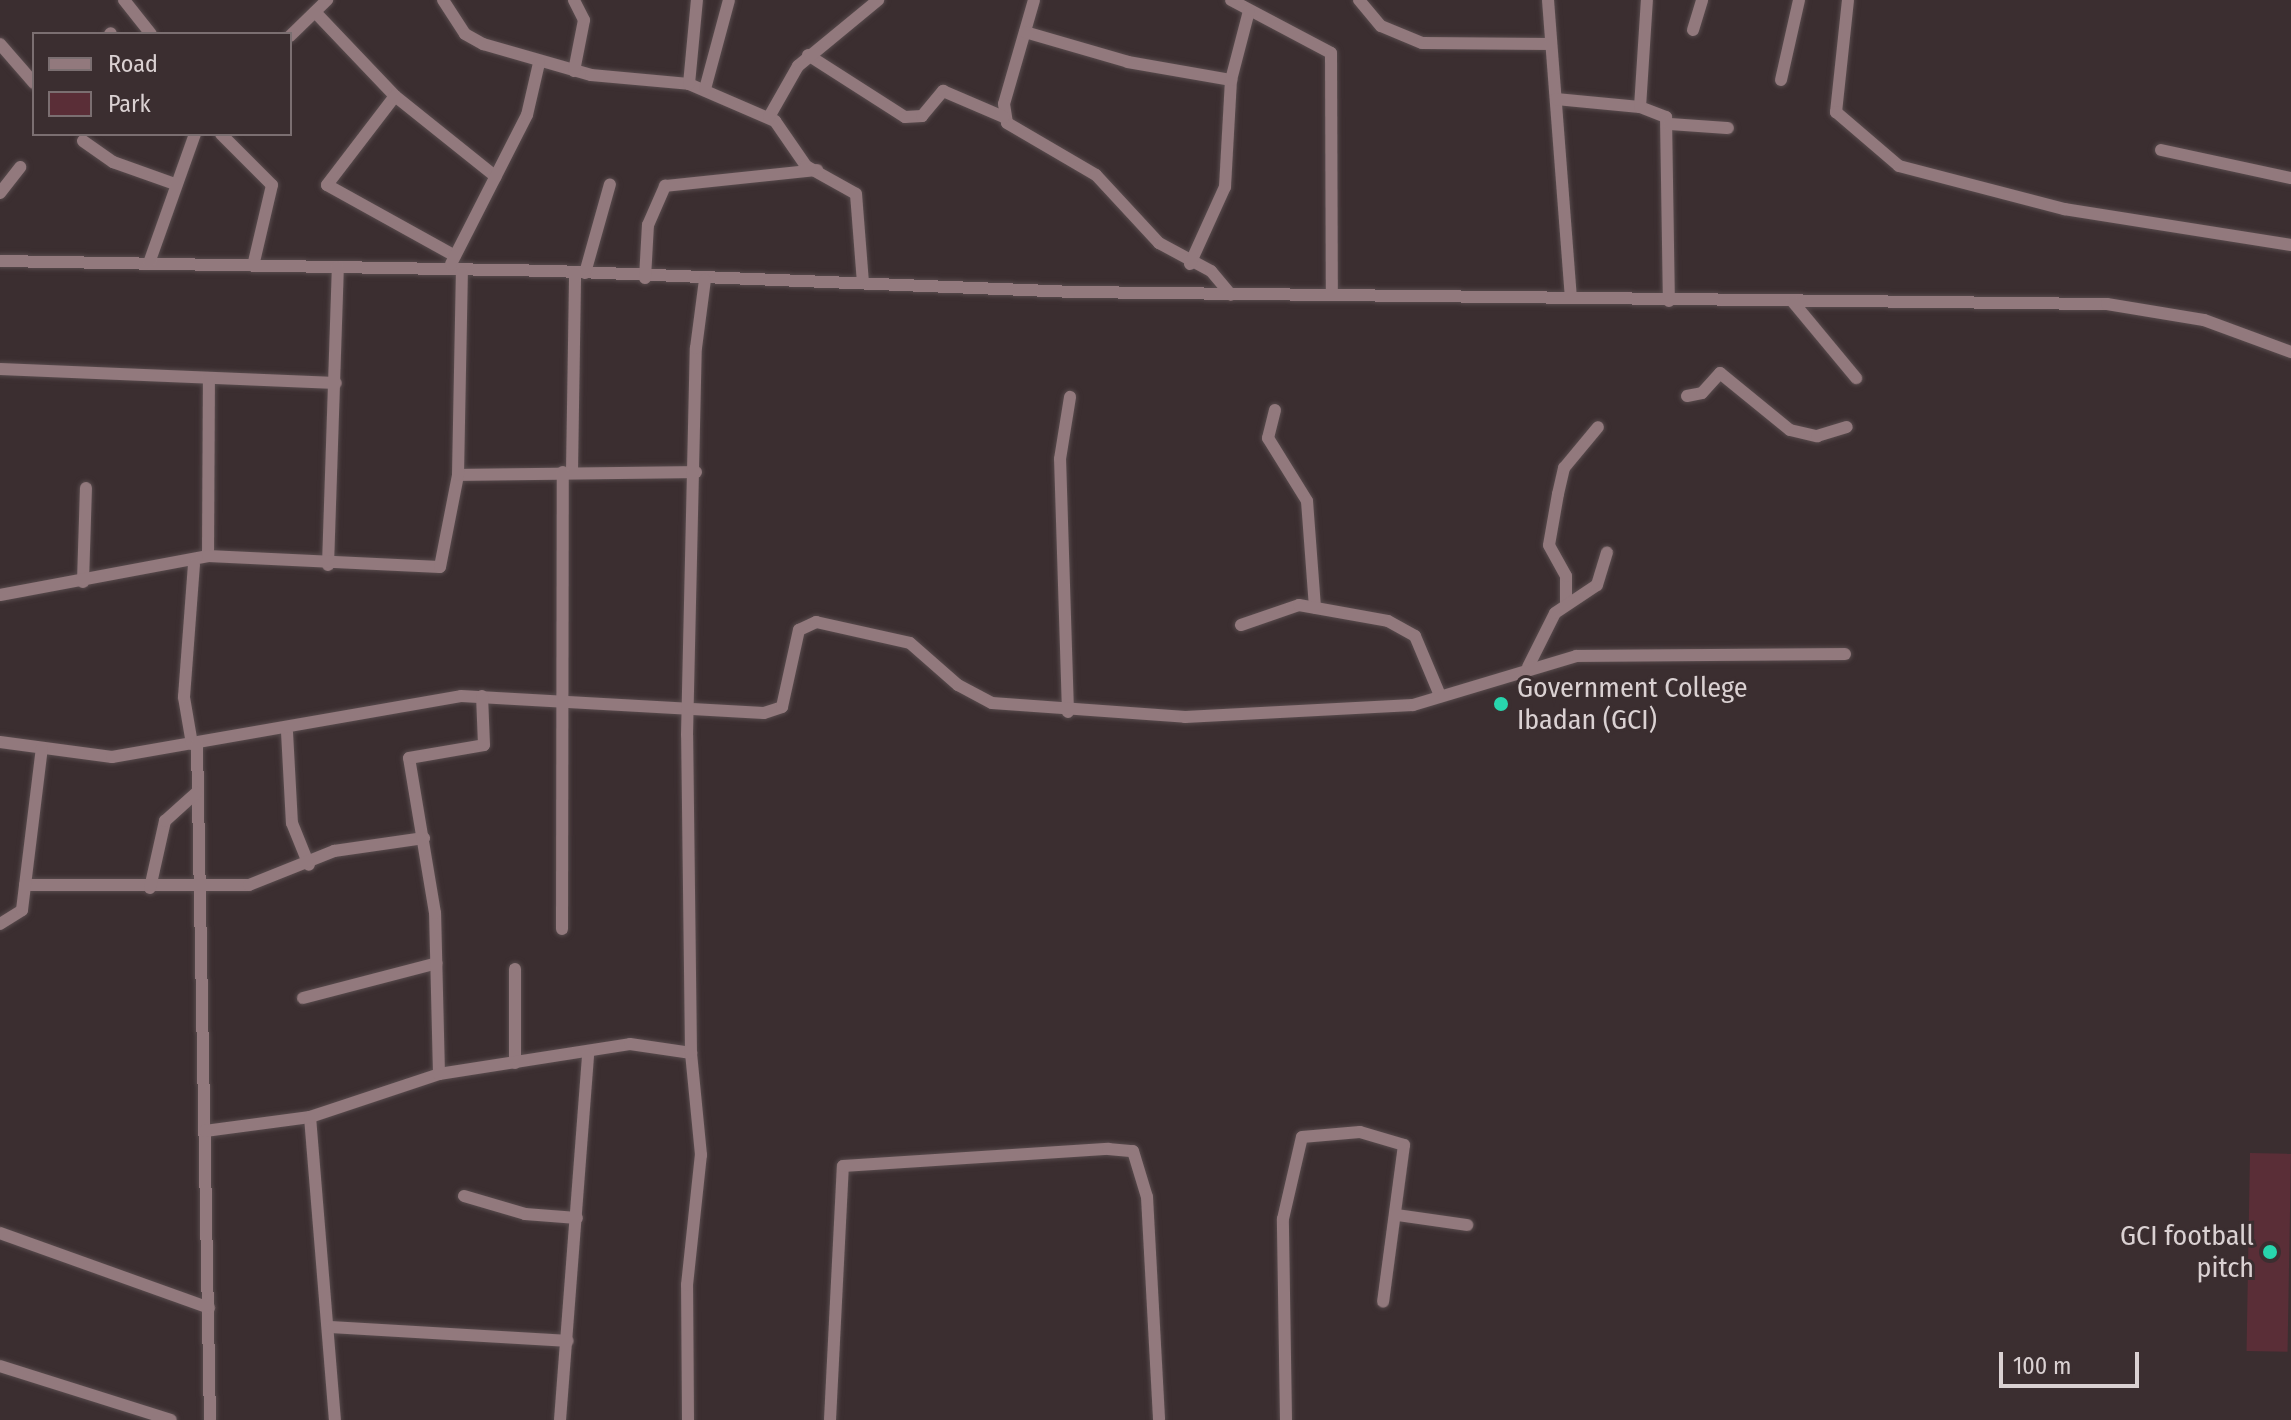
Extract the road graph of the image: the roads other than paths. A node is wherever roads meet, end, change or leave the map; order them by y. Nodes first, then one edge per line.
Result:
1 (124, 0) edge
2 (327, 0) edge
3 (443, 0) edge
4 (574, 0) edge
5 (697, 0) edge
6 (729, 0) edge
7 (1034, 0) edge
8 (1231, 0) edge
9 (1359, 0) edge
10 (1548, 0) edge
11 (1647, 0) edge
12 (1702, 0) edge
13 (1799, 0) edge
14 (1848, 0) edge
15 (868, 3) edge
16 (1249, 11) junction
17 (315, 12) junction
18 (1693, 30) dead end
19 (149, 32) edge
20 (1025, 32) junction
21 (292, 34) edge
22 (0, 44) edge
23 (1551, 44) junction
24 (808, 55) junction
25 (539, 63) junction
26 (574, 71) junction
27 (1231, 80) junction
28 (1781, 80) dead end
29 (32, 81) edge
30 (689, 84) junction
31 (705, 89) junction
32 (395, 96) junction
33 (1556, 99) junction
34 (1640, 107) junction
35 (769, 117) junction
36 (1004, 117) junction
37 (1669, 124) junction
38 (1728, 128) dead end
39 (194, 136) edge
40 (223, 136) edge
41 (83, 141) dead end
42 (2161, 150) dead end
43 (20, 167) dead end
44 (817, 170) junction
45 (496, 177) junction
46 (2291, 178) edge
47 (172, 183) junction
48 (610, 184) dead end
49 (0, 193) edge
50 (2291, 245) edge
51 (455, 256) junction
52 (0, 261) edge
53 (149, 263) junction
54 (1190, 264) junction
55 (253, 266) junction
56 (338, 267) junction
57 (580, 272) junction
58 (447, 273) junction
59 (462, 273) junction
60 (645, 278) junction
61 (705, 280) junction
62 (863, 282) junction
63 (1332, 293) junction
64 (1231, 295) junction
65 (1571, 297) junction
66 (1669, 301) junction
67 (1793, 302) junction
68 (2291, 352) edge
69 (0, 369) edge
70 (209, 378) junction
71 (1856, 378) dead end
72 (336, 383) junction
73 (1687, 396) dead end
74 (1070, 397) dead end
75 (1275, 410) dead end
76 (1598, 427) dead end
77 (1847, 427) dead end
78 (568, 472) junction
79 (696, 472) junction
80 (458, 475) junction
81 (86, 488) dead end
82 (1607, 552) dead end
83 (208, 556) junction
84 (194, 564) junction
85 (328, 565) junction
86 (83, 582) junction
87 (0, 595) edge
88 (1566, 603) junction
89 (1315, 608) junction
90 (1241, 625) dead end
91 (1845, 654) dead end
92 (1528, 667) junction
93 (1439, 693) junction
94 (482, 696) junction
95 (561, 704) junction
96 (688, 709) junction
97 (1068, 712) junction
98 (287, 732) junction
99 (0, 742) edge
100 (194, 744) junction
101 (42, 748) junction
102 (196, 793) junction
103 (424, 838) junction
104 (309, 865) junction
105 (25, 885) junction
106 (150, 888) junction
107 (197, 888) junction
108 (0, 924) edge
109 (562, 929) dead end
110 (437, 963) junction
111 (515, 969) dead end
112 (303, 998) dead end
113 (602, 1050) junction
114 (588, 1053) junction
115 (691, 1053) junction
116 (515, 1063) junction
117 (591, 1072) junction
118 (439, 1074) junction
119 (310, 1117) junction
120 (205, 1131) junction
121 (464, 1196) dead end
122 (1397, 1215) junction
123 (577, 1218) junction
124 (1467, 1225) dead end
125 (0, 1233) edge
126 (1383, 1302) dead end
127 (209, 1308) junction
128 (332, 1327) junction
129 (568, 1341) junction
130 (0, 1366) edge
131 (171, 1420) edge
132 (210, 1420) edge
133 (335, 1420) edge
134 (560, 1420) edge
135 (688, 1420) edge
136 (830, 1420) edge
137 (1159, 1420) edge
138 (1286, 1420) edge

1 - 19 street
2 - 17 street
3 - 25 street
4 - 26 street
5 - 30 street
6 - 31 street
7 - 20 street
8 - 16 street
9 - 23 street
10 - 23 street
11 - 34 street
12 - 18 street
13 - 28 street
14 - 50 street
15 - 24 street
16 - 27 street
16 - 63 street
17 - 21 street
17 - 32 street
20 - 27 street
20 - 36 street
22 - 29 street
23 - 33 street
24 - 35 street
24 - 36 street
25 - 26 street
25 - 45 street
26 - 30 street
27 - 54 street
30 - 31 street
31 - 35 street
32 - 45 street
32 - 51 street
33 - 34 street
33 - 65 street
34 - 37 street
35 - 44 street
36 - 54 street
37 - 38 street
37 - 66 street
39 - 47 street
40 - 55 street
41 - 47 street
42 - 46 street
43 - 49 street
44 - 60 street
44 - 62 street
45 - 51 street
47 - 53 street
48 - 57 street
51 - 58 street
52 - 53 street
53 - 55 street
54 - 64 street
55 - 56 street
56 - 58 street
56 - 72 street
57 - 59 street
57 - 60 street
57 - 78 street
58 - 59 street
59 - 80 street
60 - 61 street
61 - 62 street
61 - 79 street
62 - 64 street
63 - 64 street
63 - 65 street
65 - 66 street
66 - 67 street
67 - 68 street
67 - 71 street
69 - 70 street
70 - 72 street
70 - 83 street
72 - 85 street
73 - 77 street
74 - 97 street
75 - 89 street
76 - 88 street
78 - 79 street
78 - 80 street
78 - 95 street
79 - 96 street
80 - 85 street
81 - 86 street
82 - 88 street
83 - 84 street
83 - 85 street
84 - 86 street
84 - 100 street
86 - 87 street
88 - 92 street
89 - 90 street
89 - 93 street
91 - 92 street
92 - 93 street
93 - 97 street
94 - 95 street
94 - 98 street
94 - 103 street
95 - 96 street
95 - 109 street
96 - 97 street
96 - 115 street
98 - 100 street
98 - 104 street
99 - 101 street
100 - 101 street
100 - 102 street
101 - 105 street
102 - 106 street
102 - 107 street
103 - 104 street
103 - 110 street
104 - 107 street
105 - 106 street
105 - 108 street
106 - 107 street
107 - 120 street
110 - 112 street
110 - 118 street
111 - 116 street
113 - 114 street
113 - 115 street
113 - 117 street
114 - 116 street
114 - 117 street
115 - 135 street
116 - 118 street
117 - 123 street
118 - 119 street
119 - 120 street
119 - 128 street
120 - 127 street
121 - 123 street
122 - 124 street
122 - 126 street
122 - 138 street
123 - 129 street
125 - 127 street
127 - 132 street
128 - 129 street
128 - 133 street
129 - 134 street
130 - 131 street
136 - 137 street

